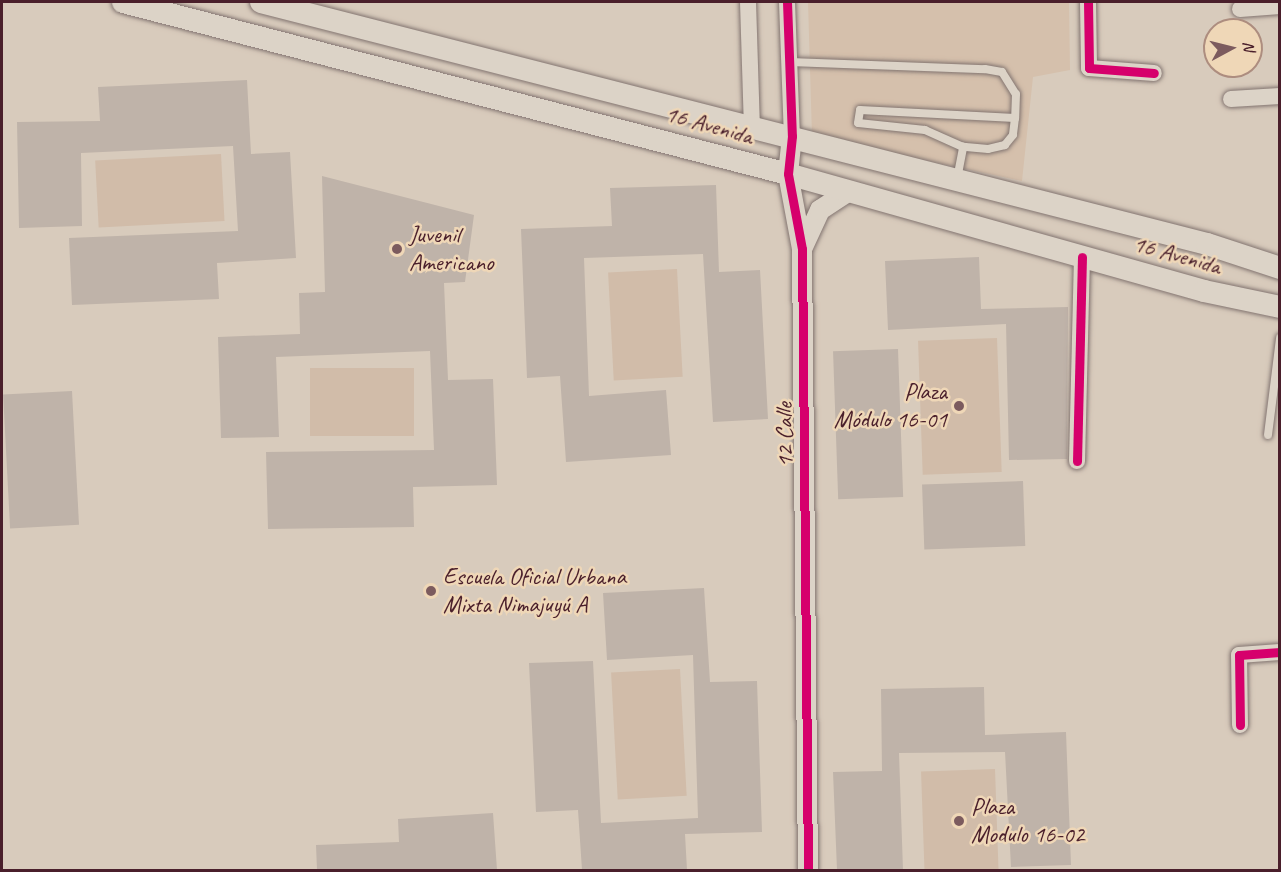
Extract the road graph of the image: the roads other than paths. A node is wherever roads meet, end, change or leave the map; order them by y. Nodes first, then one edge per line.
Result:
1 (123, 2) edge
2 (261, 2) edge
3 (748, 2) edge
4 (787, 2) edge
5 (1088, 2) edge
6 (1280, 6) edge
7 (1240, 9) dead end
8 (790, 62) junction
9 (1154, 73) dead end
10 (1280, 96) edge
11 (1231, 99) dead end
12 (1015, 118) junction
13 (752, 126) junction
14 (792, 136) junction
15 (963, 147) junction
16 (788, 174) junction
17 (957, 180) junction
18 (849, 191) junction
19 (802, 249) junction
20 (1082, 257) junction
21 (1280, 268) edge
22 (1280, 307) edge
23 (1280, 338) edge
24 (1268, 435) dead end
25 (1077, 461) dead end
26 (1280, 652) edge
27 (1240, 725) dead end
28 (808, 870) edge

1 - 16 main road, 16 Avenida
2 - 13 main road, 16 Avenida
3 - 13 street
4 - 8 street, 12 Calle
5 - 9 street
6 - 7 street
8 - 12 lane
8 - 14 street, 12 Calle
10 - 11 street
12 - 15 lane
12 - 15 lane
13 - 14 main road, 16 Avenida
14 - 16 street, 12 Calle
14 - 17 main road, 16 Avenida
15 - 17 lane
16 - 18 main road, 16 Avenida
16 - 19 street, 12 Calle
17 - 21 main road, 16 Avenida
18 - 19 street, 12 Calle
18 - 20 main road, 16 Avenida
19 - 28 street, 12 Calle
20 - 22 main road, 16 Avenida
20 - 25 street
23 - 24 lane
26 - 27 street

